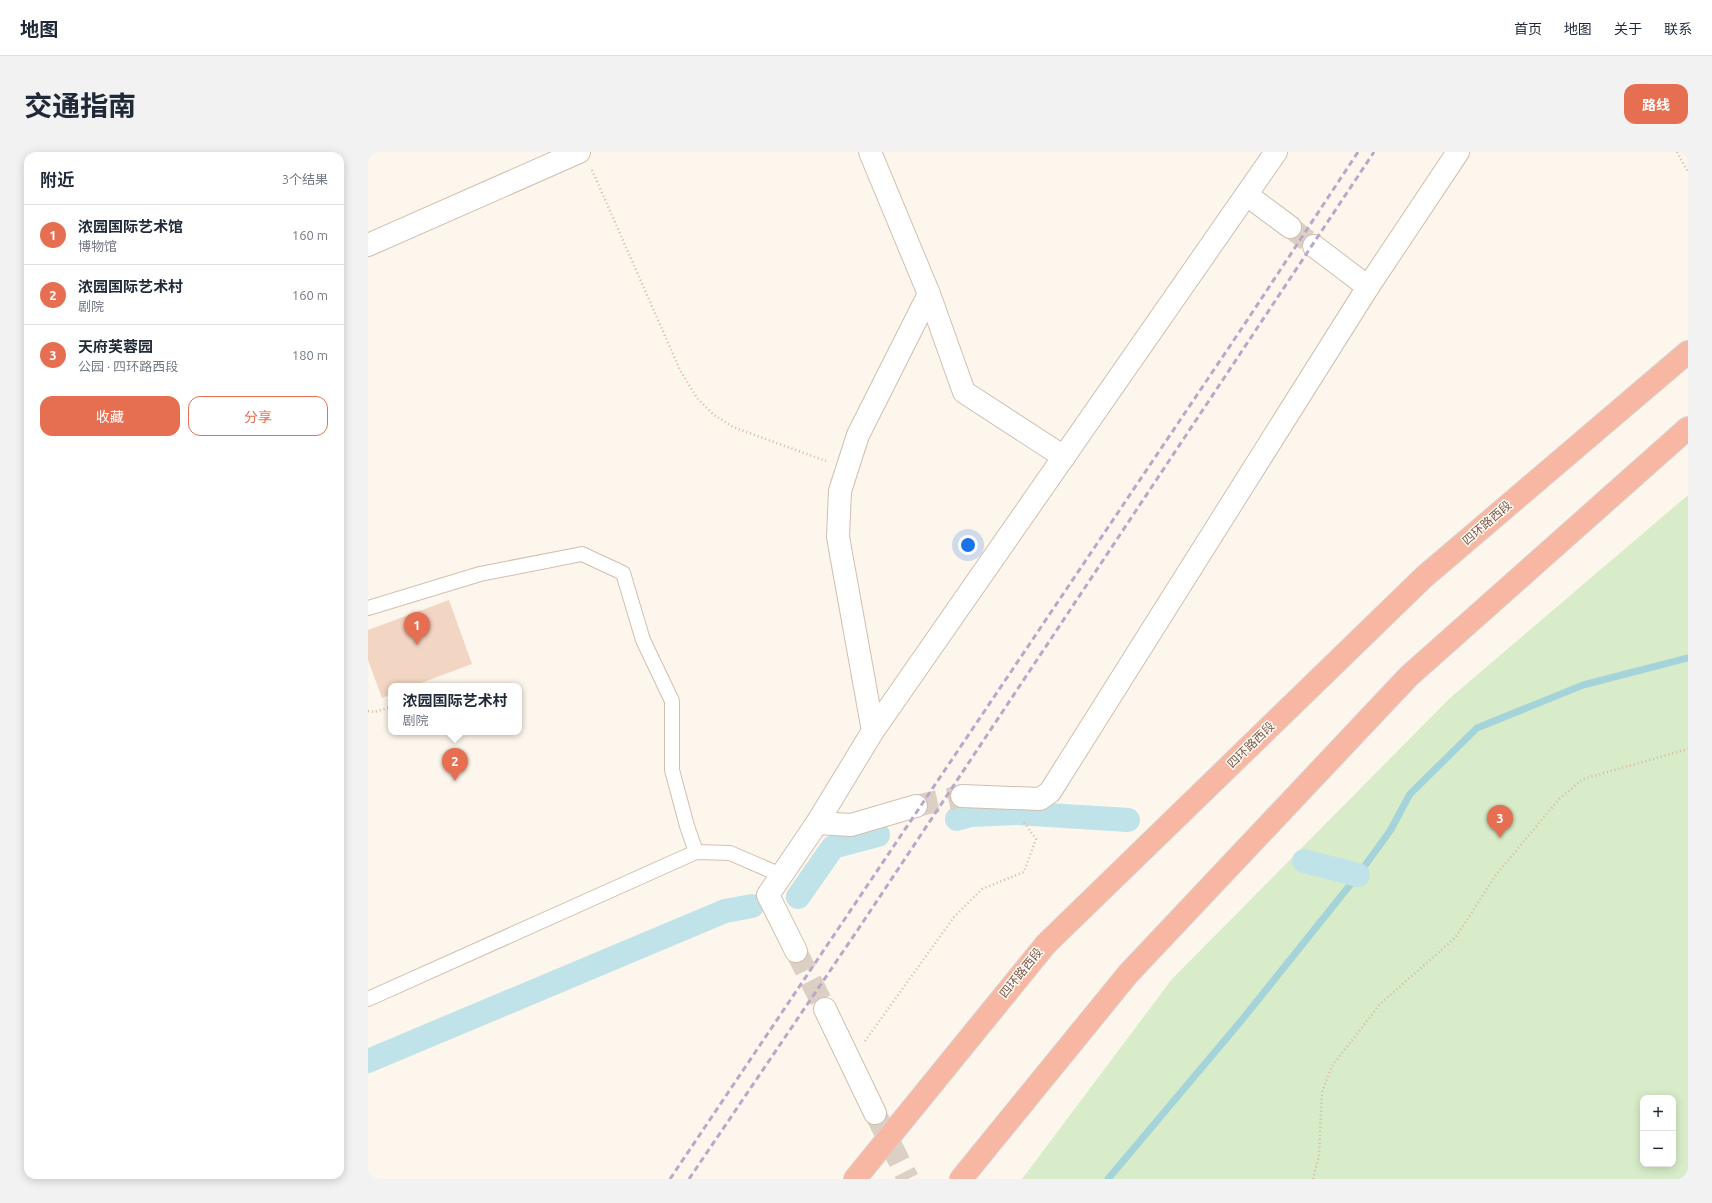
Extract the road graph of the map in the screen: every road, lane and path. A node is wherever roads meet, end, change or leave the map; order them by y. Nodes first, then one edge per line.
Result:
1 (870, 152) edge
2 (1276, 152) edge
3 (1458, 152) edge
4 (1677, 152) edge
5 (585, 159) edge
6 (1688, 172) edge
7 (1246, 194) junction
8 (1290, 228) tunnel mouth
9 (368, 245) edge
10 (1314, 246) tunnel mouth
11 (1368, 287) junction
12 (929, 294) junction
13 (1688, 352) edge
14 (1688, 428) edge
15 (1064, 457) junction
16 (847, 468) junction
17 (368, 608) edge
18 (388, 707) edge
19 (368, 711) edge
20 (874, 731) junction
21 (1688, 749) edge
22 (962, 796) tunnel mouth
23 (1031, 799) junction
24 (916, 806) tunnel mouth
25 (817, 823) junction
26 (696, 852) junction
27 (781, 875) junction
28 (796, 951) tunnel mouth
29 (368, 999) edge
30 (825, 1009) tunnel mouth
31 (849, 1060) junction
32 (875, 1113) tunnel mouth
33 (856, 1179) edge
34 (961, 1179) edge
35 (1313, 1179) edge

1 - 12 street
2 - 7 street
3 - 11 street
4 - 6 path
5 - 9 street
5 - 16 path
7 - 8 street
7 - 15 street
10 - 11 street
11 - 23 street
12 - 15 street
12 - 16 street
13 - 33 highway, 四环路西段
14 - 34 highway
15 - 20 street
16 - 20 street
17 - 26 lane
18 - 19 path
20 - 25 street
21 - 35 path
22 - 23 street
23 - 31 path
24 - 25 street
25 - 27 street
26 - 27 lane
26 - 29 lane
27 - 28 street
30 - 31 street
31 - 32 street

